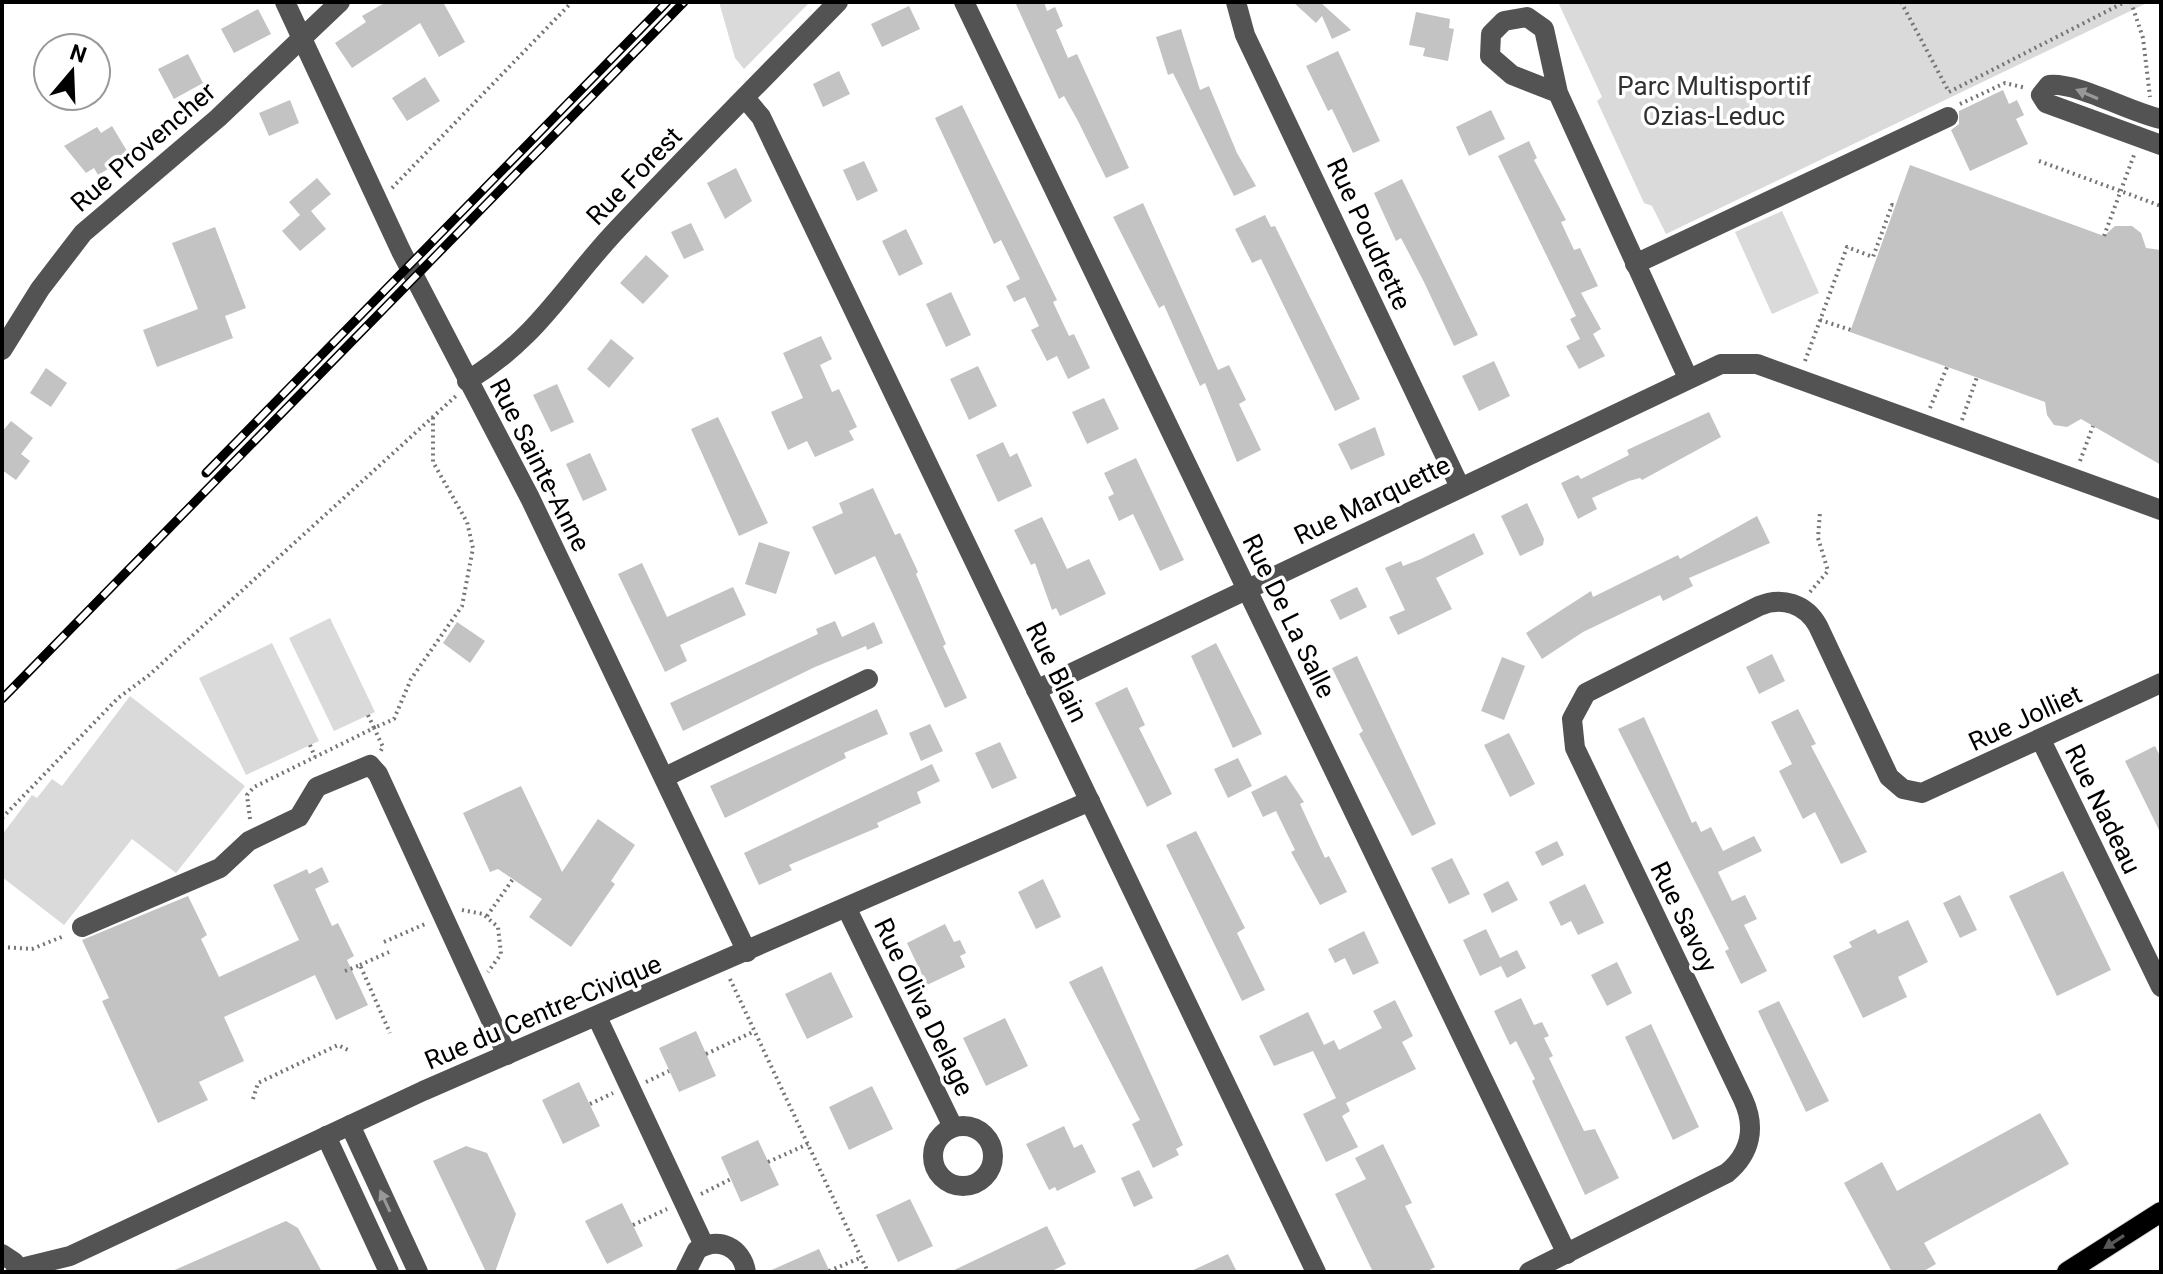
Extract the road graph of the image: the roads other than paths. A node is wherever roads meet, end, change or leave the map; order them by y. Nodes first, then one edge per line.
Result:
1 (285, 2) edge
2 (340, 2) edge
3 (838, 2) edge
4 (964, 2) edge
5 (1236, 2) edge
6 (302, 40) junction
7 (1558, 93) dead end
8 (745, 98) junction
9 (1949, 113) road end
10 (2154, 117) edge
11 (2161, 145) edge
12 (1635, 264) junction
13 (2, 350) edge
14 (1688, 378) junction
15 (461, 389) junction
16 (1460, 487) junction
17 (2161, 510) edge
18 (1247, 589) junction
19 (868, 679) dead end
20 (2161, 683) edge
21 (1036, 690) junction
22 (2041, 740) junction
23 (665, 777) junction
24 (1909, 792) joint
25 (1090, 801) junction
26 (847, 909) junction
27 (82, 927) road end
28 (747, 952) junction
29 (2161, 987) edge
30 (597, 1017) junction
31 (507, 1055) junction
32 (350, 1125) junction
33 (953, 1127) dead end
34 (326, 1136) junction
35 (2161, 1212) edge
36 (704, 1245) junction
37 (2, 1254) edge
38 (1567, 1254) junction
39 (18, 1271) edge
40 (389, 1272) edge
41 (418, 1272) edge
42 (686, 1272) edge
43 (746, 1272) edge
44 (1316, 1272) edge
45 (1529, 1272) edge
46 (2067, 1272) edge

1 - 6 street, Rue Sainte-Anne
2 - 6 street, Rue Provencher
3 - 8 street, Rue Forest
4 - 18 street, Rue De La Salle
5 - 16 street, Rue Poudrette
6 - 13 street, Rue Provencher
6 - 15 street, Rue Sainte-Anne
7 - 12 street
8 - 15 street, Rue Forest
8 - 21 street, Rue Blain
9 - 12 street
10 -> 11 street
12 - 14 street
14 - 16 street, Rue Marquette
14 - 17 street, Rue Marquette
15 - 23 street, Rue Sainte-Anne
16 - 18 street, Rue Marquette
18 - 21 street, Rue Marquette
18 - 38 street, Rue De La Salle
19 - 23 street
20 - 22 street, Rue Jolliet
21 - 25 street, Rue Blain
22 - 24 street, Rue Jolliet
22 - 29 street, Rue Nadeau
23 - 28 street, Rue Sainte-Anne
24 - 38 street, Rue Savoy
25 - 26 street, Rue du Centre-Civique
25 - 44 street, Rue Blain
26 - 28 street, Rue du Centre-Civique
26 - 33 street, Rue Oliva Delage
27 - 31 street
28 - 30 street, Rue du Centre-Civique
30 - 31 street, Rue du Centre-Civique
30 - 36 street
31 - 32 street, Rue du Centre-Civique
32 - 34 street, Rue du Centre-Civique
41 -> 32 street
34 - 39 street, Rue du Centre-Civique
34 - 40 street
35 -> 46 main road
36 - 42 street
36 - 43 street
37 - 39 street, Rue du Centre-Civique
38 - 45 street, Rue Savoy

